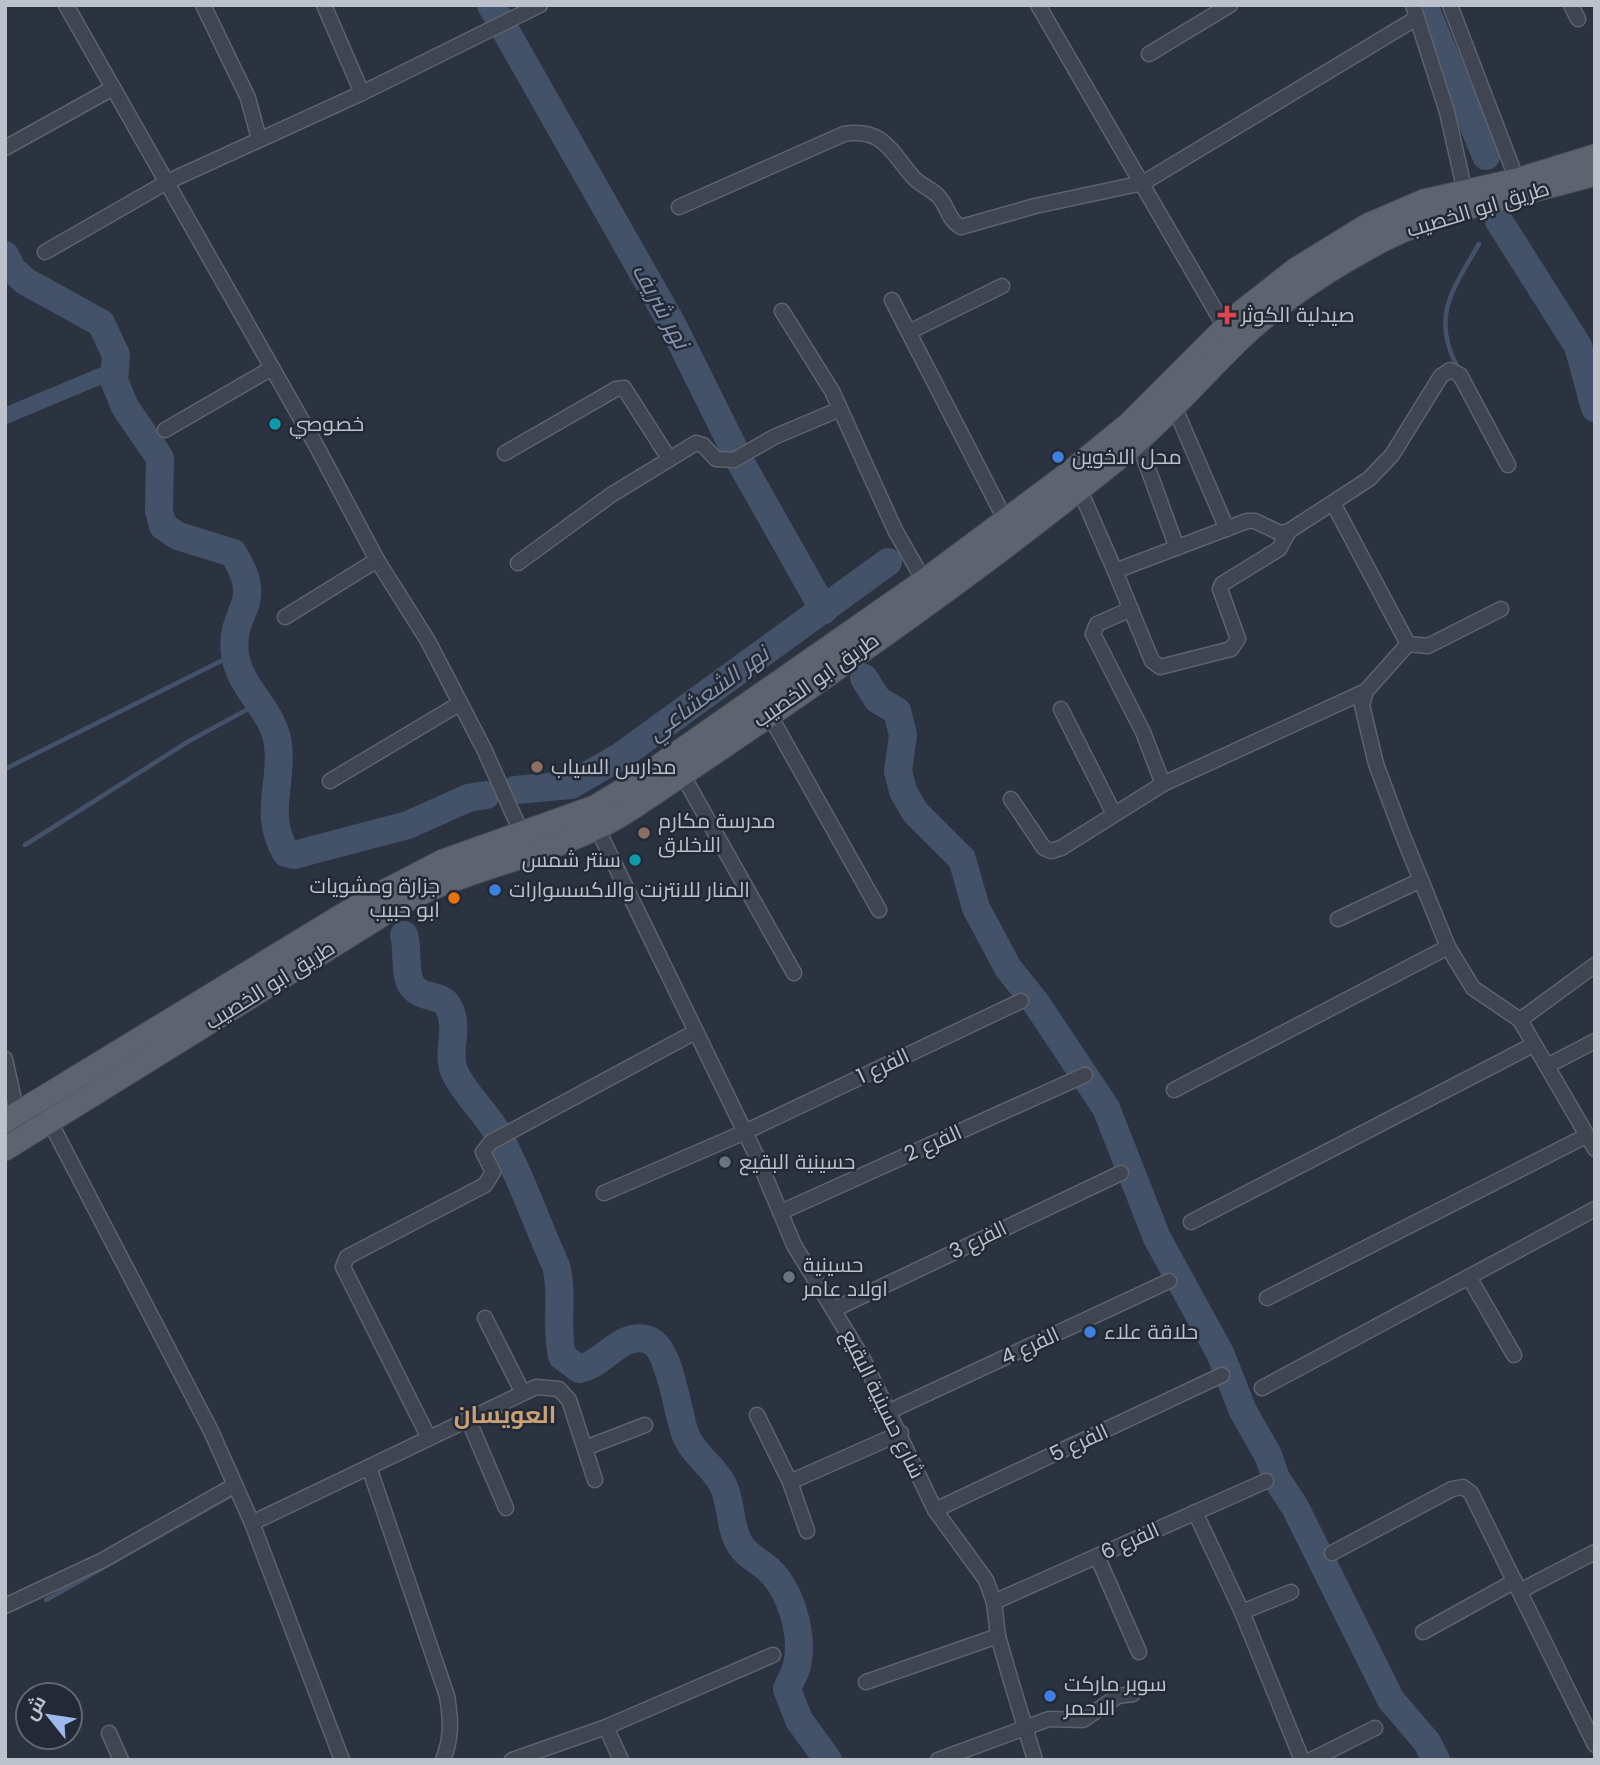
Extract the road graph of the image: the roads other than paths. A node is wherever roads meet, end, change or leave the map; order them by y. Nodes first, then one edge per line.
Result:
1 (66, 5) edge
2 (203, 5) edge
3 (324, 5) edge
4 (1038, 5) edge
5 (1230, 5) edge
6 (1450, 5) edge
7 (1571, 5) edge
8 (536, 7) edge
9 (1414, 12) edge
10 (1578, 19) dead end
11 (1149, 54) dead end
12 (113, 88) junction
13 (362, 93) junction
14 (259, 139) junction
15 (5, 148) edge
16 (1595, 156) edge
17 (1595, 174) edge
18 (1517, 180) junction
19 (167, 182) junction
20 (1143, 183) junction
21 (1465, 192) junction
22 (680, 207) dead end
23 (45, 252) dead end
24 (1300, 279) junction
25 (1002, 286) dead end
26 (892, 300) dead end
27 (782, 311) dead end
28 (1225, 327) junction
29 (909, 332) junction
30 (272, 368) junction
31 (1174, 406) junction
32 (840, 409) junction
33 (165, 430) dead end
34 (1138, 441) junction
35 (505, 453) dead end
36 (668, 457) junction
37 (1508, 465) dead end
38 (1079, 488) junction
39 (1334, 505) junction
40 (1006, 522) junction
41 (1227, 529) junction
42 (1289, 531) junction
43 (1177, 548) junction
44 (377, 560) junction
45 (518, 563) dead end
46 (1115, 571) junction
47 (924, 581) junction
48 (1131, 609) junction
49 (1501, 609) dead end
50 (285, 617) dead end
51 (1408, 644) junction
52 (1366, 691) junction
53 (459, 704) junction
54 (1061, 709) dead end
55 (769, 713) junction
56 (682, 774) junction
57 (330, 780) dead end
58 (1163, 784) junction
59 (1011, 799) dead end
60 (1114, 814) junction
61 (597, 828) junction
62 (522, 834) junction
63 (1421, 880) junction
64 (879, 910) dead end
65 (1338, 919) dead end
66 (1447, 947) junction
67 (284, 965) junction
68 (1595, 965) edge
69 (794, 973) dead end
70 (1021, 1001) dead end
71 (1520, 1020) junction
72 (695, 1032) junction
73 (1595, 1041) edge
74 (1533, 1045) junction
75 (5, 1059) edge
76 (1547, 1066) junction
77 (1085, 1075) dead end
78 (1174, 1090) dead end
79 (11, 1117) edge
80 (49, 1120) junction
81 (745, 1132) junction
82 (1586, 1136) junction
83 (5, 1149) edge
84 (1595, 1149) edge
85 (1121, 1173) dead end
86 (604, 1193) dead end
87 (1595, 1209) edge
88 (781, 1212) junction
89 (1191, 1222) dead end
90 (1469, 1277) junction
91 (1169, 1281) dead end
92 (1267, 1298) dead end
93 (835, 1309) junction
94 (485, 1318) dead end
95 (1514, 1355) dead end
96 (1222, 1375) dead end
97 (1262, 1388) dead end
98 (523, 1393) junction
99 (890, 1411) junction
100 (757, 1415) dead end
101 (468, 1419) junction
102 (645, 1425) dead end
103 (901, 1433) junction
104 (429, 1438) junction
105 (585, 1448) junction
106 (369, 1467) junction
107 (596, 1480) dead end
108 (1266, 1481) dead end
109 (790, 1482) junction
110 (235, 1485) junction
111 (506, 1508) dead end
112 (935, 1510) junction
113 (1195, 1512) junction
114 (252, 1523) junction
115 (807, 1531) dead end
116 (1595, 1552) edge
117 (1332, 1553) dead end
118 (1097, 1556) junction
119 (1517, 1586) junction
120 (1291, 1592) dead end
121 (994, 1602) junction
122 (5, 1606) edge
123 (1242, 1612) junction
124 (1423, 1632) dead end
125 (998, 1636) junction
126 (1139, 1652) dead end
127 (773, 1655) dead end
128 (866, 1682) dead end
129 (1133, 1694) dead end
130 (606, 1727) junction
131 (1375, 1728) dead end
132 (1025, 1729) junction
133 (109, 1732) dead end
134 (1595, 1745) edge
135 (121, 1760) edge
136 (342, 1760) edge
137 (443, 1760) edge
138 (512, 1760) edge
139 (621, 1760) edge
140 (938, 1760) edge
141 (1035, 1760) edge
142 (1302, 1760) edge
143 (1311, 1760) edge

1 - 12 street
2 - 14 street
3 - 13 street
4 - 20 street
5 - 11 street
6 - 18 street
7 - 10 street
8 - 13 street
9 - 20 street
9 - 21 street
12 - 15 street
12 - 19 street
13 - 14 street
14 - 19 street
16 - 18 main road, طريق ابو الخصيب
17 - 24 main road, طريق ابو الخصيب
18 - 21 main road, طريق ابو الخصيب
19 - 23 street
19 - 30 street
20 - 22 street
20 - 28 street
21 - 24 main road, طريق ابو الخصيب
24 - 28 main road, طريق ابو الخصيب
24 - 31 main road, طريق ابو الخصيب
25 - 29 street
26 - 29 street
27 - 32 street
28 - 40 main road, طريق ابو الخصيب
29 - 40 street
30 - 33 street
30 - 44 street
31 - 34 main road, طريق ابو الخصيب
31 - 41 street
32 - 36 street
32 - 47 street
34 - 38 main road, طريق ابو الخصيب
34 - 43 street
35 - 36 street
36 - 45 street
37 - 39 street
38 - 46 street
38 - 55 main road, طريق ابو الخصيب
39 - 42 street
39 - 51 street
40 - 47 main road, طريق ابو الخصيب
41 - 42 street
41 - 43 street
42 - 48 street
43 - 46 street
44 - 50 street
44 - 53 street
46 - 48 street
47 - 62 main road, طريق ابو الخصيب
48 - 58 street
49 - 51 street
51 - 52 street
52 - 58 street
52 - 63 street
53 - 57 street
53 - 62 street
54 - 60 street
55 - 56 main road, طريق ابو الخصيب
55 - 64 street
56 - 61 main road, طريق ابو الخصيب
56 - 69 street
58 - 60 street
59 - 60 street
61 - 67 main road, طريق ابو الخصيب
61 - 72 street, شارع حسينية البقيع
62 - 67 main road, طريق ابو الخصيب
63 - 65 street
63 - 66 street
66 - 71 street
66 - 78 street
67 - 79 main road, طريق ابو الخصيب
67 - 80 main road, طريق ابو الخصيب
68 - 71 street
70 - 81 street, الفرع 1
71 - 74 street
72 - 81 street, شارع حسينية البقيع
72 - 104 street
73 - 76 street
74 - 76 street
74 - 89 street
75 - 79 street
76 - 82 street
77 - 88 street, الفرع 2
80 - 83 main road, طريق ابو الخصيب
80 - 110 street
81 - 86 street, الفرع 1
81 - 88 street, شارع حسينية البقيع
82 - 84 street
82 - 92 street
85 - 93 street, الفرع 3
87 - 90 street
88 - 93 street, شارع حسينية البقيع
90 - 95 street
90 - 97 street
91 - 99 street, الفرع 4
93 - 99 street, شارع حسينية البقيع
94 - 98 street
96 - 112 street, الفرع 5
98 - 101 street
98 - 105 street
99 - 103 street, شارع حسينية البقيع
100 - 109 street
101 - 104 street
101 - 111 street
102 - 105 street
103 - 109 street
103 - 112 street, شارع حسينية البقيع
104 - 106 street
105 - 107 street
106 - 114 street
106 - 137 street
108 - 113 street, الفرع 6
109 - 115 street
110 - 114 street
110 - 122 street
112 - 121 street, شارع حسينية البقيع
113 - 118 street, الفرع 6
113 - 123 street
114 - 136 street
116 - 119 street
117 - 119 street
118 - 121 street, الفرع 6
118 - 126 street
119 - 124 street
119 - 134 street
120 - 123 street
121 - 125 street, شارع حسينية البقيع
123 - 142 street
125 - 128 street
125 - 132 street, شارع حسينية البقيع
127 - 130 street
129 - 132 street
130 - 138 street
130 - 139 street
131 - 143 street
132 - 140 street
132 - 141 street, شارع حسينية البقيع
133 - 135 street

